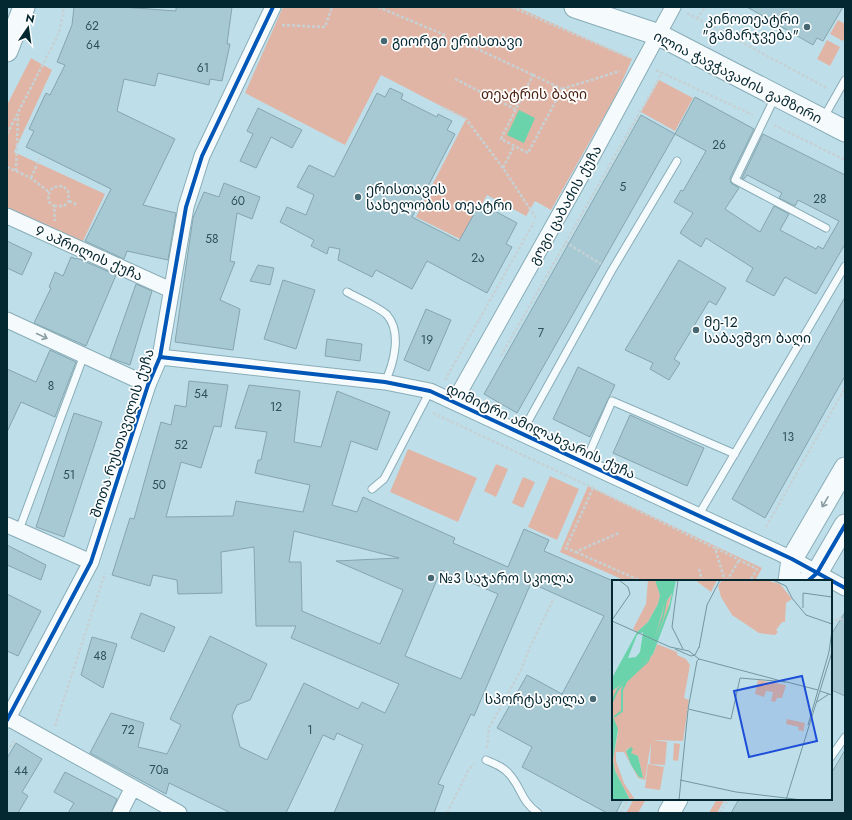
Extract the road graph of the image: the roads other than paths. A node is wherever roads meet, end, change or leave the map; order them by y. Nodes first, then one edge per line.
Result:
1 (24, 7) edge
2 (273, 7) edge
3 (575, 7) edge
4 (603, 7) edge
5 (677, 8) edge
6 (630, 24) junction
7 (659, 35) junction
8 (7, 51) edge
9 (845, 80) edge
10 (776, 95) junction
11 (823, 119) junction
12 (845, 131) edge
13 (677, 161) dead end
14 (7, 216) edge
15 (826, 228) dead end
16 (845, 266) edge
17 (172, 286) junction
18 (347, 292) dead end
19 (7, 320) edge
20 (84, 356) junction
21 (160, 357) junction
22 (385, 382) junction
23 (148, 385) junction
24 (430, 391) junction
25 (454, 402) junction
26 (521, 434) junction
27 (735, 454) junction
28 (585, 463) junction
29 (845, 468) edge
30 (372, 489) dead end
31 (698, 516) junction
32 (845, 525) edge
33 (13, 528) edge
34 (792, 560) junction
35 (92, 562) junction
36 (812, 577) edge
37 (789, 580) edge
38 (832, 584) edge
39 (845, 588) edge
40 (8, 719) edge
41 (845, 737) edge
42 (832, 756) edge
43 (486, 760) road end
44 (132, 789) junction
45 (676, 800) edge
46 (120, 813) edge
47 (179, 813) edge
48 (538, 813) edge
49 (669, 813) edge

1 - 8 main road
2 - 17 street, შოთა რუსთაველის ქუჩა
3 - 6 main road, ილია ჭავჭავაძის გამზირი
4 - 6 main road, ილია ჭავჭავაძის გამზირი
5 - 7 street, გოგი ცაბაძის ქუჩა
6 - 7 main road, ილია ჭავჭავაძის გამზირი
7 - 10 main road, ილია ჭავჭავაძის გამზირი
7 - 25 street, გოგი ცაბაძის ქუჩა
9 - 11 lane
10 - 11 main road, ილია ჭავჭავაძის გამზირი
10 - 15 lane
11 - 12 main road, ილია ჭავჭავაძის გამზირი
13 - 26 lane
14 - 17 street, 9 აპრილის ქუჩა
16 - 27 lane
17 - 21 street, შოთა რუსთაველის ქუჩა
18 - 22 lane
19 -> 20 street
20 - 23 street
20 - 33 lane
21 - 22 street, დიმიტრი ამილახვარის ქუჩა
21 - 23 street, შოთა რუსთაველის ქუჩა
22 - 24 street, დიმიტრი ამილახვარის ქუჩა
23 - 35 street, შოთა რუსთაველის ქუჩა
24 - 25 street, დიმიტრი ამილახვარის ქუჩა
24 - 30 lane
25 - 26 street, დიმიტრი ამილახვარის ქუჩა
26 - 28 street, დიმიტრი ამილახვარის ქუჩა
27 - 28 lane
27 - 31 lane
28 - 31 street, დიმიტრი ამილახვარის ქუჩა
29 -> 34 main road
31 - 34 street, დიმიტრი ამილახვარის ქუჩა
32 - 36 main road
33 - 35 street
34 - 36 street, დიმიტრი ამილახვარის ქუჩა
34 - 37 main road
35 - 40 street, შოთა რუსთაველის ქუჩა
38 - 39 street, დიმიტრი ამილახვარის ქუჩა
40 - 44 street
41 - 42 lane
43 - 48 lane
44 - 46 street
44 - 47 street
45 - 49 main road

